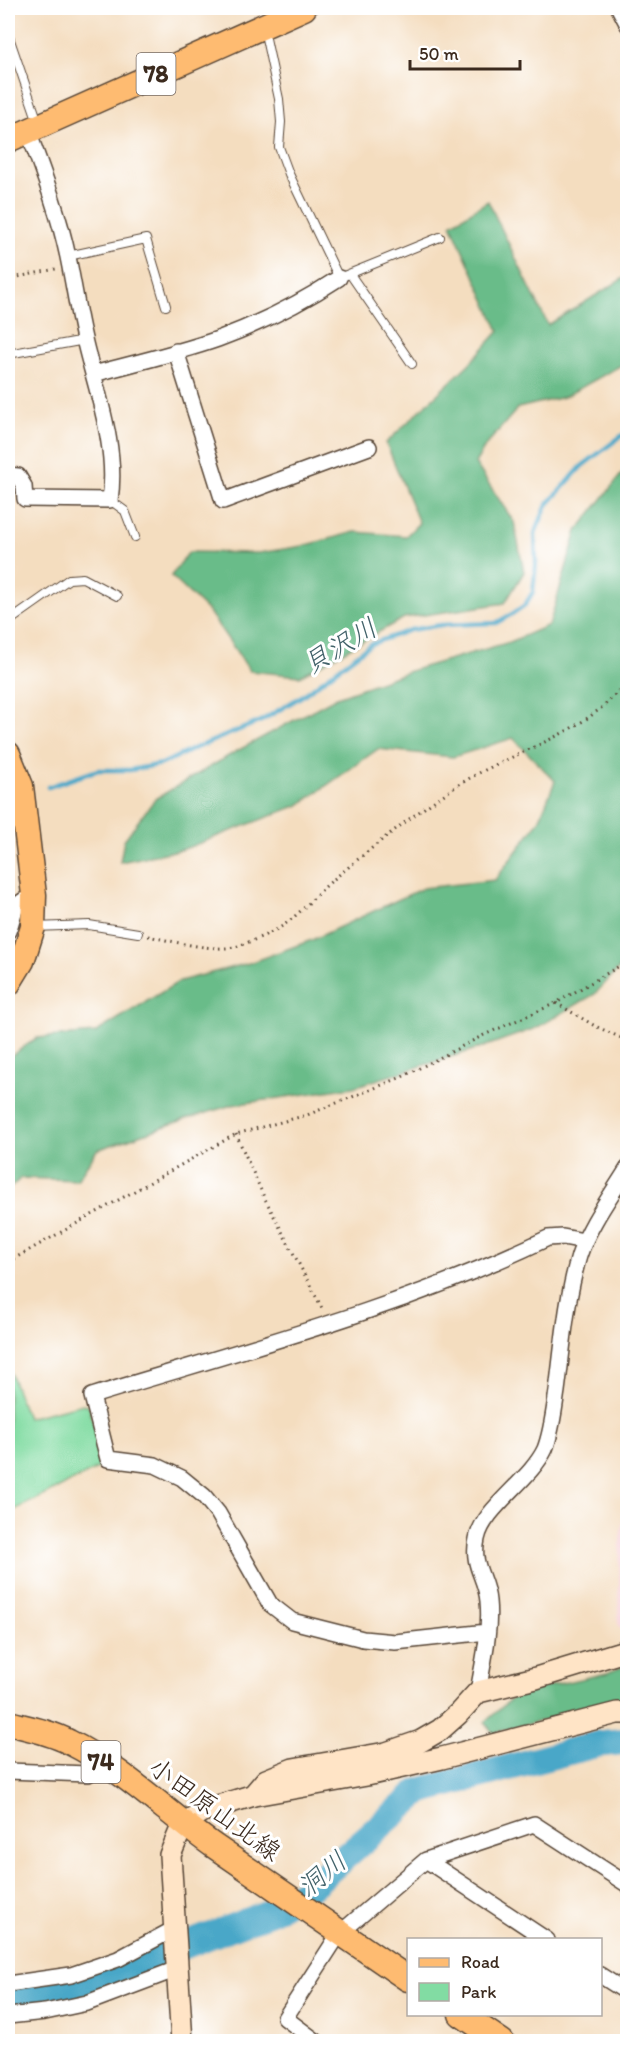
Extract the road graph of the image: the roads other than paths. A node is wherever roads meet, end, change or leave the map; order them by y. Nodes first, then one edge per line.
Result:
1 (304, 8) edge
2 (619, 8) edge
3 (627, 25) edge
4 (263, 26) junction
5 (8, 34) edge
6 (25, 132) edge
7 (440, 237) dead end
8 (69, 261) junction
9 (345, 276) junction
10 (166, 306) dead end
11 (85, 340) junction
12 (176, 351) junction
13 (8, 354) edge
14 (412, 364) dead end
15 (93, 374) junction
16 (369, 447) dead end
17 (8, 475) edge
18 (110, 500) junction
19 (135, 537) dead end
20 (117, 596) dead end
21 (8, 622) edge
22 (8, 754) edge
23 (34, 895) junction
24 (33, 927) junction
25 (8, 931) edge
26 (138, 933) road end
27 (8, 984) edge
28 (627, 1168) edge
29 (584, 1241) junction
30 (487, 1632) junction
31 (627, 1650) edge
32 (478, 1692) junction
33 (627, 1713) edge
34 (8, 1723) edge
35 (95, 1757) junction
36 (8, 1770) edge
37 (254, 1795) junction
38 (183, 1824) junction
39 (426, 1860) junction
40 (627, 1885) edge
41 (174, 1929) junction
42 (337, 1932) junction
43 (544, 1938) edge
44 (176, 1968) junction
45 (602, 1976) edge
46 (407, 1978) edge
47 (8, 1984) edge
48 (625, 1986) edge
49 (8, 2016) edge
50 (464, 2016) edge
51 (182, 2042) edge
52 (317, 2042) edge
53 (502, 2042) edge

1 - 4 main road, 78
2 - 3 street
4 - 6 main road, 78
4 - 9 lane
5 - 6 lane
6 - 8 street
7 - 9 lane
8 - 10 lane
8 - 11 street
9 - 12 street
9 - 14 lane
11 - 13 lane
11 - 15 street
12 - 15 street
12 - 16 street
15 - 18 street
17 - 18 street
18 - 19 lane
20 - 21 lane
22 - 23 main road
23 - 24 main road
23 - 25 street
24 - 26 lane
24 - 27 main road
28 - 29 street
29 - 30 street
29 - 30 street
30 - 32 street
31 - 32 street
32 - 37 street
33 - 37 street
34 - 35 main road, 小田原山北線 / 74
35 - 36 street
35 - 38 main road, 小田原山北線 / 74
37 - 38 street
38 - 41 street
38 - 42 main road, 小田原山北線 / 74
39 - 40 street
39 - 42 street
39 - 43 street
41 - 44 street
41 - 47 street
42 - 46 main road, 小田原山北線 / 74
42 - 52 street
44 - 49 street
44 - 51 street
45 - 48 street
50 - 53 main road

